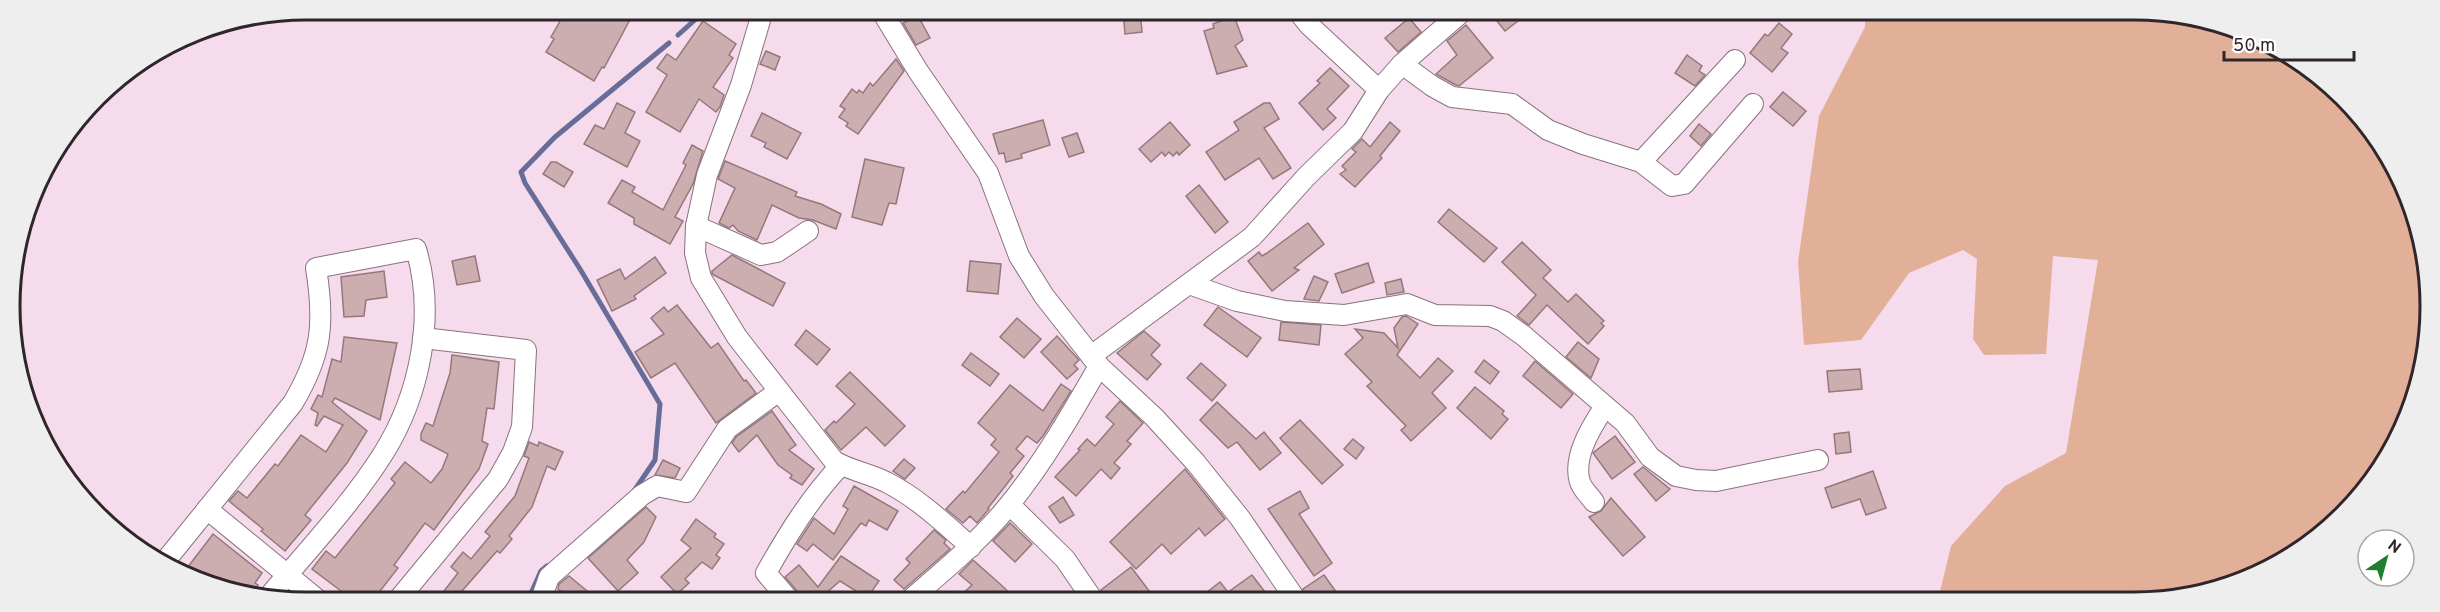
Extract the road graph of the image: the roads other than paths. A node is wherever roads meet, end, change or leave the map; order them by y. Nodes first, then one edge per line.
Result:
1 (760, 20) edge
2 (887, 20) edge
3 (1305, 20) edge
4 (1453, 20) edge
5 (1735, 60) dead end
6 (1402, 64) junction
7 (1379, 90) junction
8 (1754, 104) dead end
9 (1641, 162) junction
10 (696, 226) junction
11 (808, 231) dead end
12 (1188, 284) junction
13 (423, 338) junction
14 (1095, 361) junction
15 (779, 391) junction
16 (1605, 406) junction
17 (1818, 460) dead end
18 (841, 465) junction
19 (1594, 502) dead end
20 (1010, 504) junction
21 (207, 509) junction
22 (971, 547) junction
23 (168, 557) edge
24 (287, 575) junction
25 (274, 591) edge
26 (308, 592) edge
27 (405, 592) edge
28 (544, 592) edge
29 (782, 592) edge
30 (919, 592) edge
31 (1088, 592) edge
32 (1291, 592) edge

1 - 10 street
2 - 14 street
3 - 7 street
4 - 6 street
5 - 9 street
6 - 7 street
6 - 9 street
7 - 12 street
8 - 9 street
10 - 11 street
10 - 15 street
12 - 14 street
12 - 16 street
13 - 21 street
13 - 24 street
13 - 27 street
14 - 20 street
14 - 32 street
15 - 18 street
15 - 28 street
16 - 17 street
16 - 19 street
18 - 22 street
18 - 29 street
20 - 22 street
20 - 31 street
21 - 23 street
21 - 24 street
22 - 30 street
24 - 25 street
24 - 26 street

